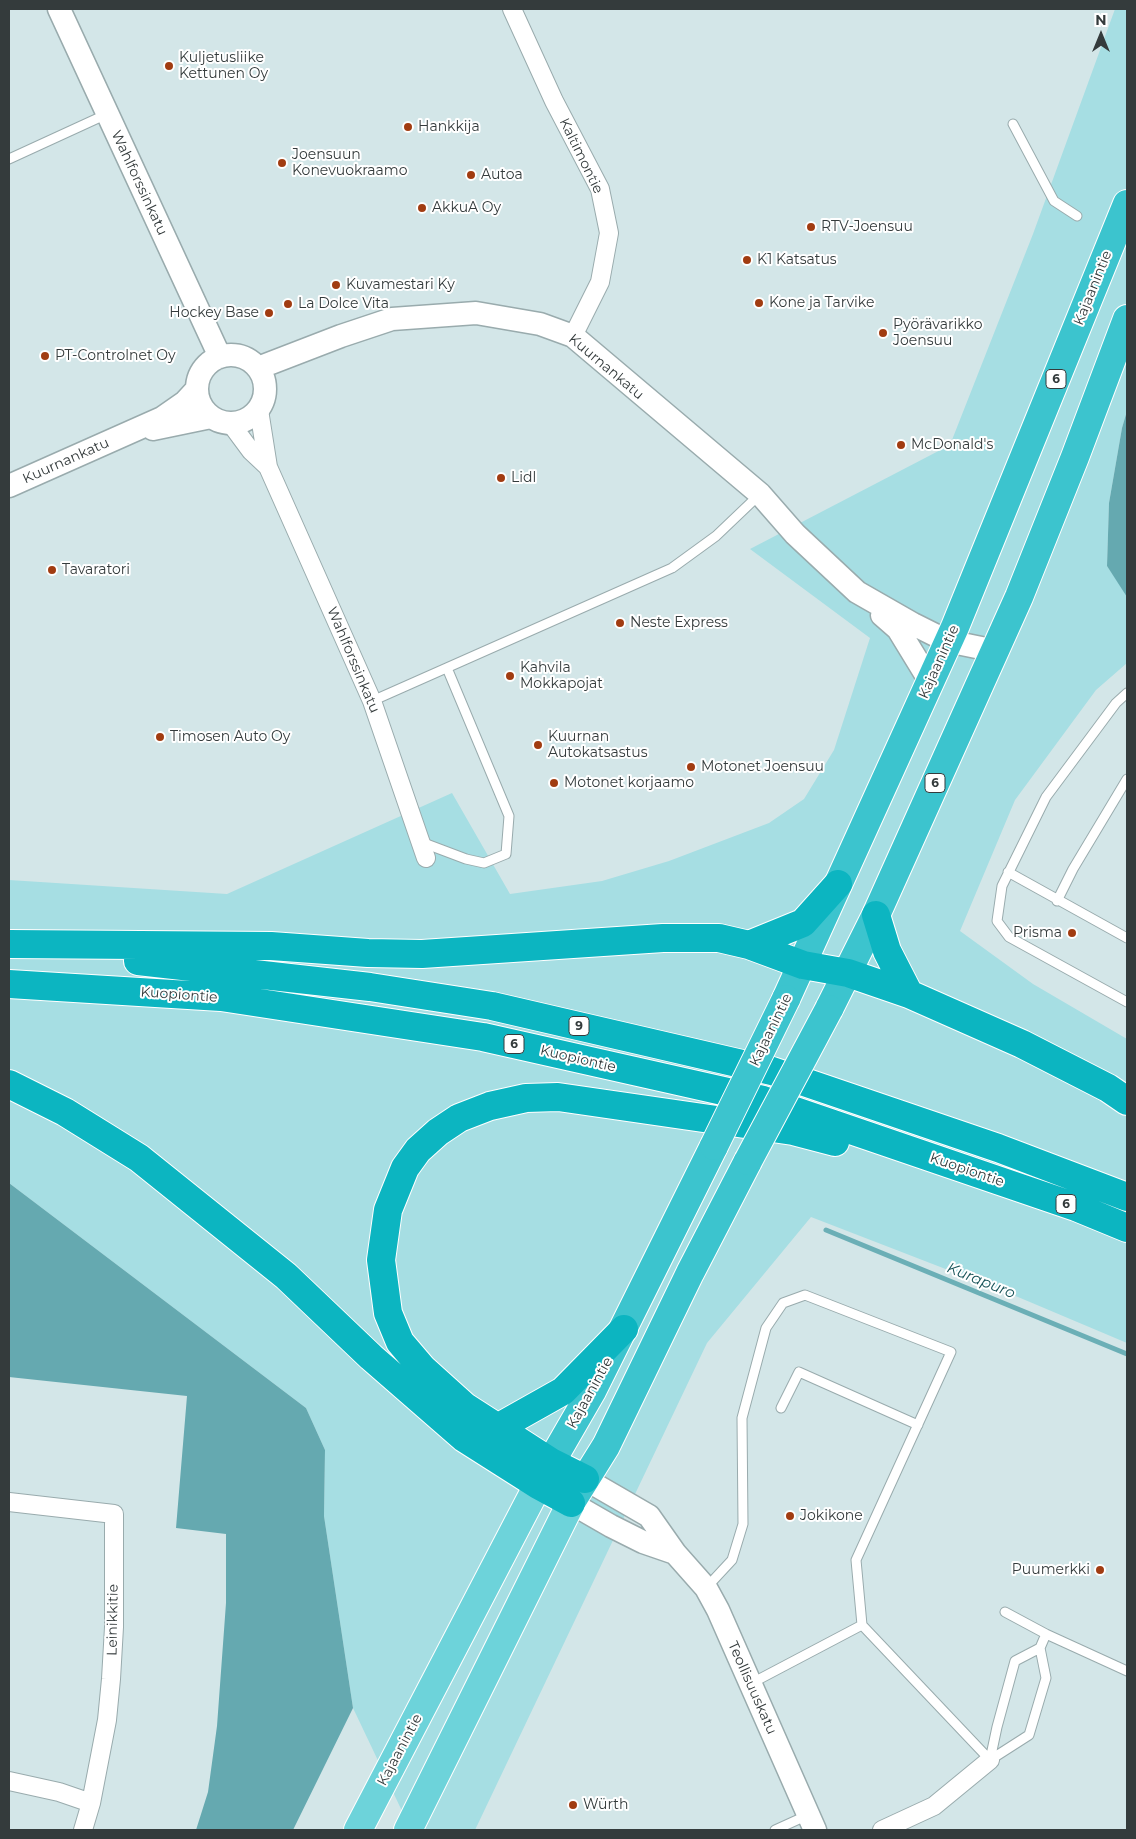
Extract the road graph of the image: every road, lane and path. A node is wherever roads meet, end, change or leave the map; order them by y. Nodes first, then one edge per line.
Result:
1 (59, 9) edge
2 (512, 9) edge
3 (107, 114) junction
4 (1012, 124) dead end
5 (9, 158) edge
6 (1127, 204) edge
7 (1077, 216) dead end
8 (1127, 319) edge
9 (573, 336) junction
10 (220, 357) junction
11 (258, 368) junction
12 (197, 389) junction
13 (259, 410) junction
14 (221, 420) junction
15 (122, 436) junction
16 (268, 467) junction
17 (9, 486) edge
18 (760, 494) junction
19 (817, 554) junction
20 (857, 592) junction
21 (951, 634) junction
22 (996, 651) junction
23 (446, 668) junction
24 (931, 683) junction
25 (1127, 693) edge
26 (372, 701) junction
27 (1127, 779) edge
28 (423, 850) joint
29 (1008, 872) junction
30 (838, 884) junction
31 (1057, 901) junction
32 (876, 915) junction
33 (1127, 938) edge
34 (9, 944) edge
35 (749, 945) junction
36 (9, 952) edge
37 (803, 965) junction
38 (848, 973) junction
39 (9, 984) edge
40 (909, 994) junction
41 (1127, 1002) edge
42 (9, 1084) edge
43 (1127, 1101) edge
44 (1004, 1183) junction
45 (1127, 1197) edge
46 (1127, 1228) edge
47 (624, 1329) junction
48 (781, 1408) dead end
49 (918, 1426) junction
50 (499, 1427) junction
51 (551, 1462) junction
52 (585, 1479) junction
53 (538, 1485) junction
54 (9, 1502) edge
55 (572, 1503) junction
56 (675, 1553) junction
57 (706, 1588) junction
58 (1005, 1612) dead end
59 (862, 1625) junction
60 (1046, 1634) junction
61 (1040, 1648) junction
62 (1127, 1671) edge
63 (750, 1684) junction
64 (990, 1760) junction
65 (9, 1781) edge
66 (91, 1803) junction
67 (812, 1823) edge
68 (83, 1830) edge
69 (358, 1830) edge
70 (408, 1830) edge
71 (776, 1830) edge
72 (882, 1830) edge

1 - 3 street, Wahlforssinkatu
2 - 9 street, Kaltimontie
3 - 5 lane
3 - 10 street, Wahlforssinkatu
4 - 7 lane
6 - 21 highway, Kajaanintie / 6
8 - 22 highway, 6
9 - 11 street, Kuurnankatu
9 - 18 street, Kuurnankatu
10 - 11 street
10 - 12 street
11 - 13 street
12 - 14 street
12 - 15 street, Kuurnankatu
13 - 14 street
13 - 16 street, Wahlforssinkatu
14 - 15 street, Kuurnankatu
14 - 16 street, Wahlforssinkatu
15 - 17 street, Kuurnankatu
16 - 26 street, Wahlforssinkatu
18 - 19 street, Kuurnankatu
18 - 23 lane
19 - 20 street, Kuurnankatu
19 - 21 street, Kuurnankatu
20 - 21 street, Kuurnankatu
20 - 24 street
21 - 22 street, Kuurnankatu
21 - 24 highway, Kajaanintie / 6
22 - 32 highway, 6
23 - 26 lane
23 - 28 lane
24 - 30 highway, Kajaanintie / 6
25 - 29 lane
26 - 28 street, Wahlforssinkatu
27 - 31 lane
29 - 31 lane
29 - 41 lane
30 - 35 highway
30 - 37 highway, Kajaanintie / 6
31 - 33 lane
32 - 38 highway, 6
32 - 40 highway
34 - 35 highway
35 - 37 highway
36 - 45 highway, Kuopiontie / 9
37 - 38 highway
37 - 47 highway, Kajaanintie / 6, bridge
38 - 40 highway
38 - 52 highway, 6, bridge
39 - 44 highway, Kuopiontie / 6
40 - 43 highway
42 - 53 highway
44 - 46 highway, Kuopiontie / 6
44 - 50 highway, 6
47 - 50 highway, 6
47 - 51 highway, Kajaanintie / 6
48 - 49 lane
49 - 57 lane
49 - 59 lane
50 - 51 highway, 6
51 - 52 highway
51 - 53 highway, Kajaanintie / 6
52 - 55 highway, 6
52 - 56 street, Teollisuuskatu
53 - 55 highway
53 - 69 main road, Kajaanintie
54 - 66 street, Leinikkitie
55 - 56 street, Teollisuuskatu
55 - 70 main road
56 - 57 street, Teollisuuskatu
57 - 63 street, Teollisuuskatu
58 - 60 lane
59 - 63 lane
59 - 64 lane
60 - 61 lane
60 - 62 lane
61 - 64 lane
61 - 64 lane
63 - 67 street, Teollisuuskatu
64 - 72 street
65 - 66 street
66 - 68 street, Leinikkitie
67 - 71 lane

